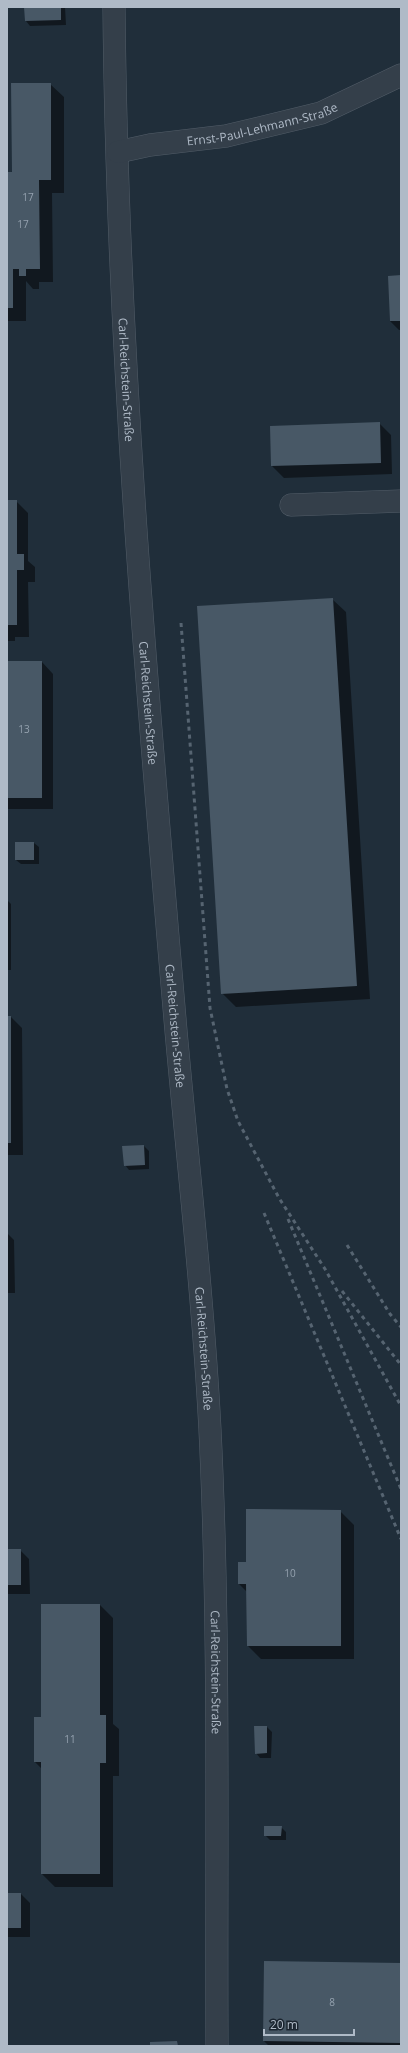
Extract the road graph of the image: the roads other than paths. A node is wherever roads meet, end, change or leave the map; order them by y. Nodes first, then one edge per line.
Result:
1 (114, 7) edge
2 (401, 75) edge
3 (118, 152) junction
4 (401, 501) edge
5 (290, 505) dead end
6 (217, 2046) edge

1 - 3 street, Carl-Reichstein-Straße
2 - 3 street, Ernst-Paul-Lehmann-Straße
3 - 6 street, Carl-Reichstein-Straße
4 - 5 street

